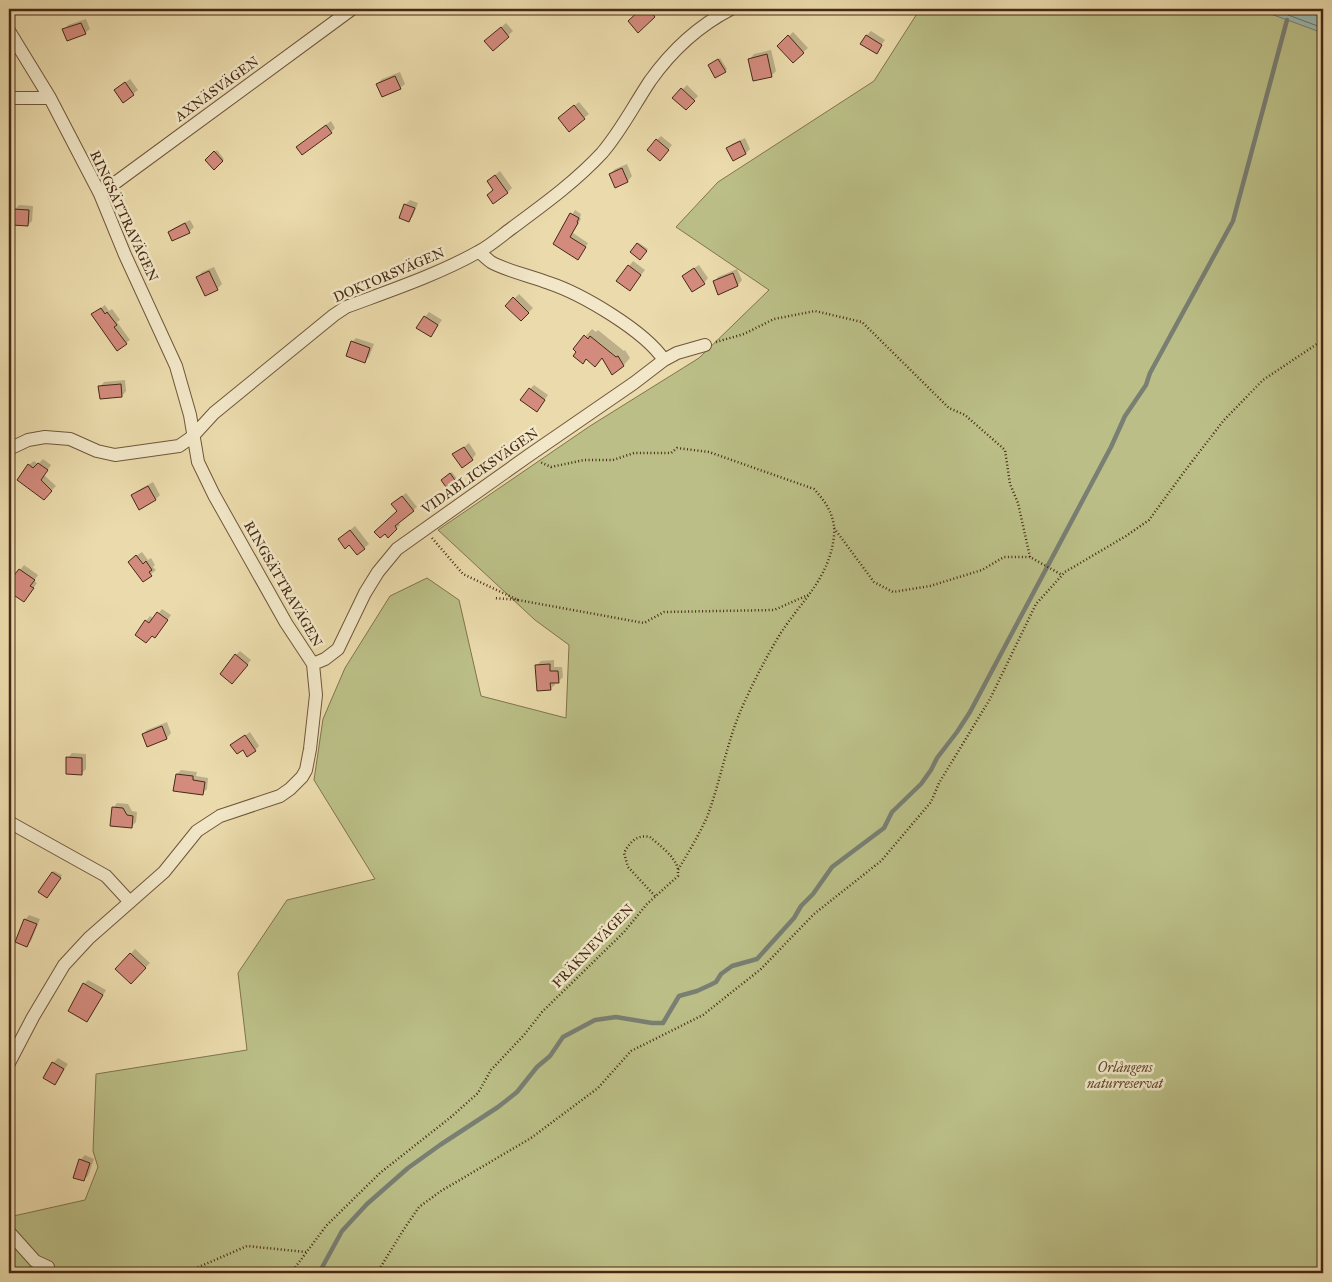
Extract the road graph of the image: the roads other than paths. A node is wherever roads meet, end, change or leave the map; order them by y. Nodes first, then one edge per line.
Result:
1 (352, 9) edge
2 (731, 9) edge
3 (9, 31) edge
4 (9, 98) edge
5 (50, 98) junction
6 (100, 194) junction
7 (479, 252) junction
8 (705, 345) road end
9 (664, 360) junction
10 (192, 436) junction
11 (9, 449) edge
12 (314, 664) junction
13 (9, 822) edge
14 (130, 902) junction
15 (9, 1063) edge
16 (9, 1232) edge
17 (48, 1267) dead end

1 - 6 street, AXNÄSVÄGEN
2 - 7 street, DOKTORSVÄGEN
3 - 5 street, RINGSÄTTRAVÄGEN
4 - 5 street
5 - 6 street, RINGSÄTTRAVÄGEN
6 - 10 street, RINGSÄTTRAVÄGEN
7 - 9 street
7 - 10 street, DOKTORSVÄGEN
8 - 9 street, VIDABLICKSVÄGEN
9 - 12 street, VIDABLICKSVÄGEN
10 - 11 street, DOKTORSVÄGEN
10 - 12 street, RINGSÄTTRAVÄGEN
12 - 14 street, RINGSÄTTRAVÄGEN
13 - 14 street
14 - 15 street, RINGSÄTTRAVÄGEN
16 - 17 street

